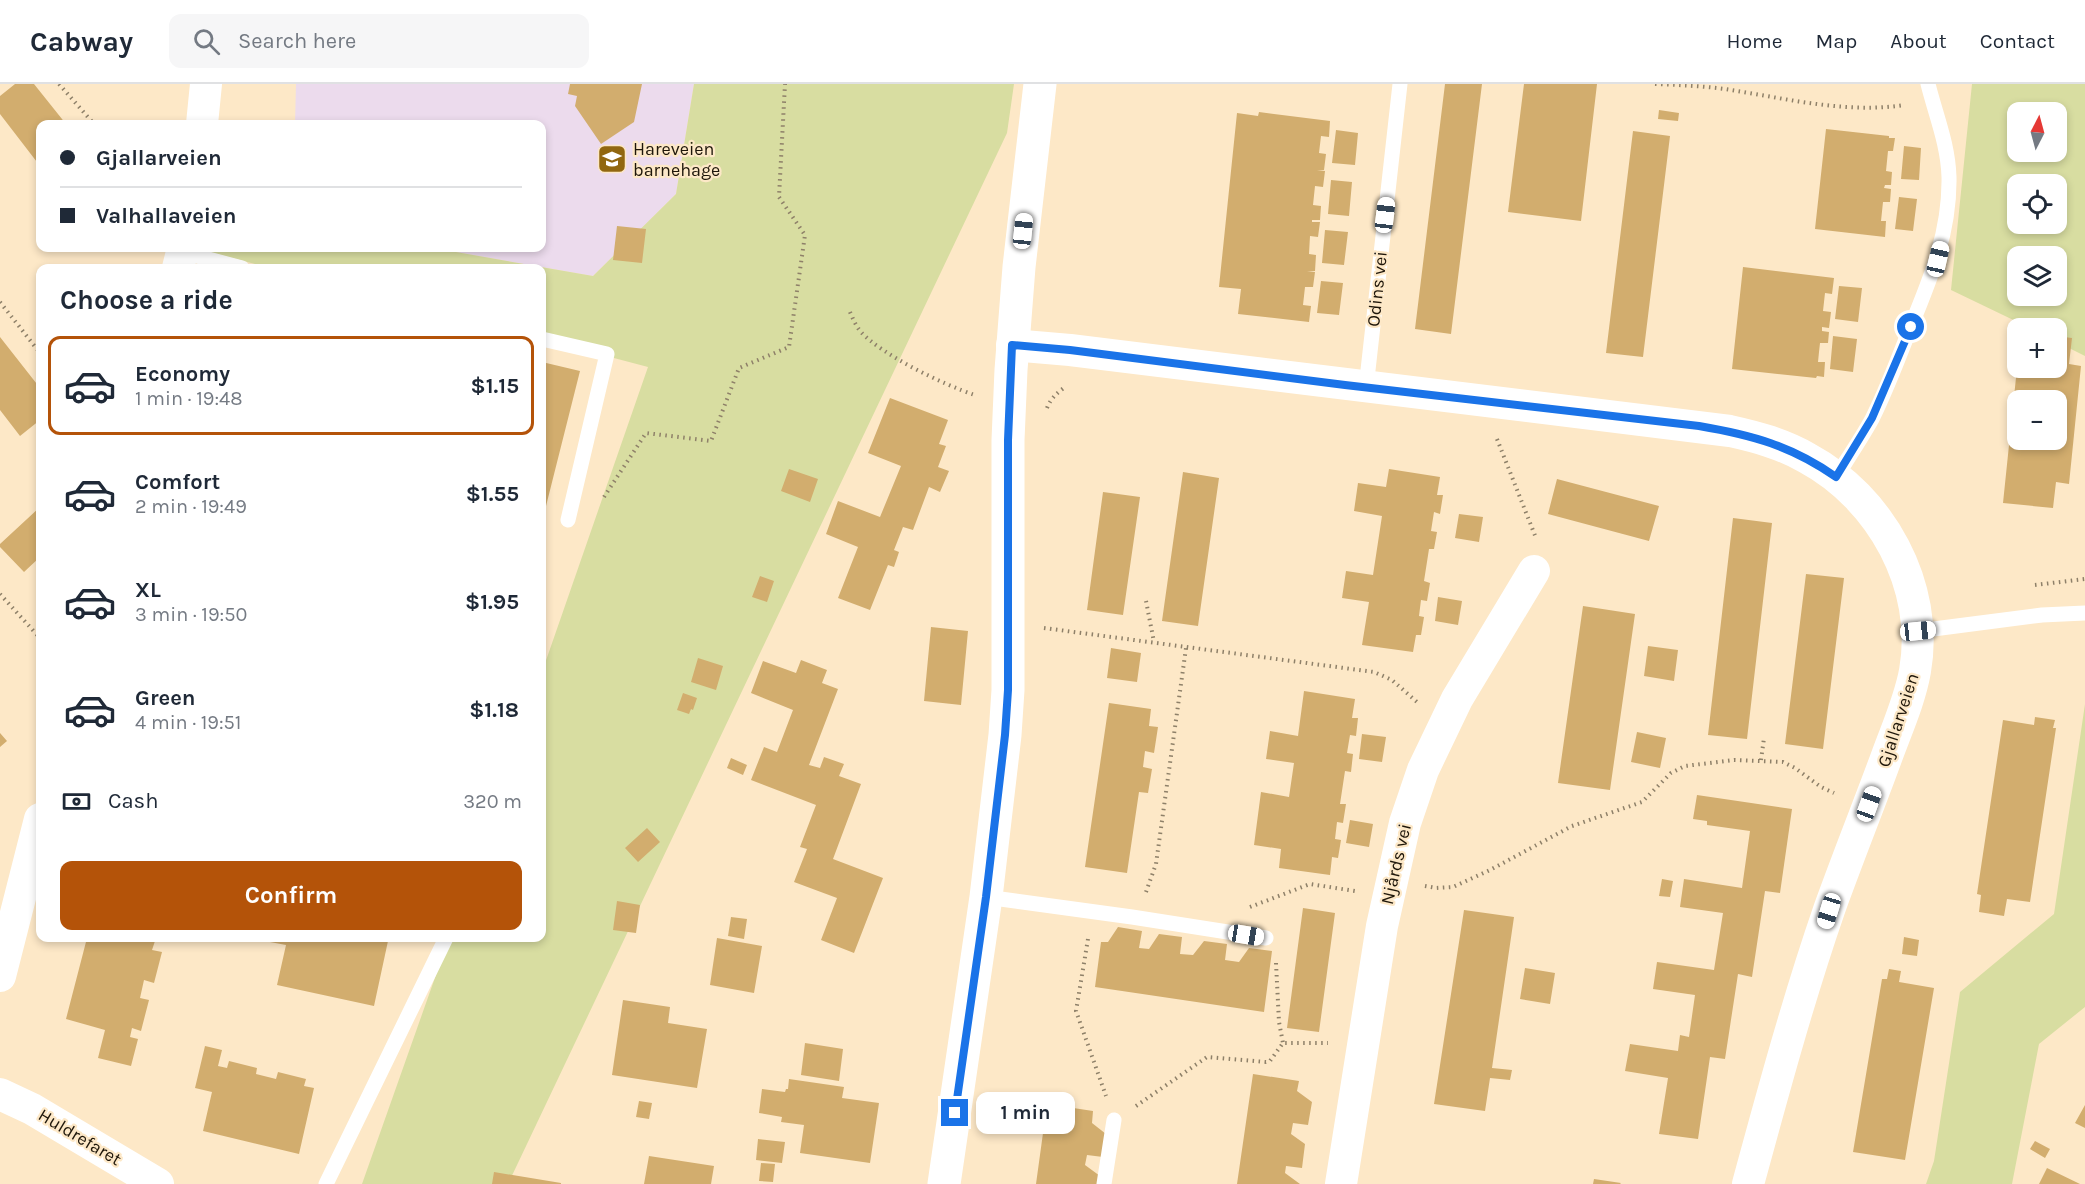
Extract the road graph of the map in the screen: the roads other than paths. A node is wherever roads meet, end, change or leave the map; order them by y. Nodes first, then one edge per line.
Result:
1 (206, 84) edge
2 (1040, 84) edge
3 (1400, 84) edge
4 (1930, 91) edge
5 (202, 120) edge
6 (181, 256) edge
7 (222, 264) edge
8 (546, 340) edge
9 (1012, 345) junction
10 (1366, 388) junction
11 (1836, 477) junction
12 (568, 520) dead end
13 (1534, 571) road end
14 (2085, 613) edge
15 (1918, 631) junction
16 (36, 835) edge
17 (986, 897) junction
18 (1266, 938) road end
19 (444, 942) edge
20 (0, 976) edge
21 (0, 1094) edge
22 (1114, 1120) road end
23 (158, 1184) edge
24 (326, 1184) edge
25 (944, 1184) edge
26 (1104, 1184) edge
27 (1341, 1184) edge
28 (1748, 1184) edge

1 - 5 street
2 - 9 street
3 - 10 lane, Odins vei
4 - 11 lane
6 - 7 lane
8 - 12 lane
9 - 10 street, Gjallarveien
9 - 17 street
10 - 11 street, Gjallarveien
11 - 15 street, Gjallarveien
13 - 27 street, Njårds vei
14 - 15 lane
15 - 28 street, Gjallarveien
16 - 20 street
17 - 18 lane
17 - 25 street
19 - 24 lane
21 - 23 street, Huldrefaret
22 - 26 lane

